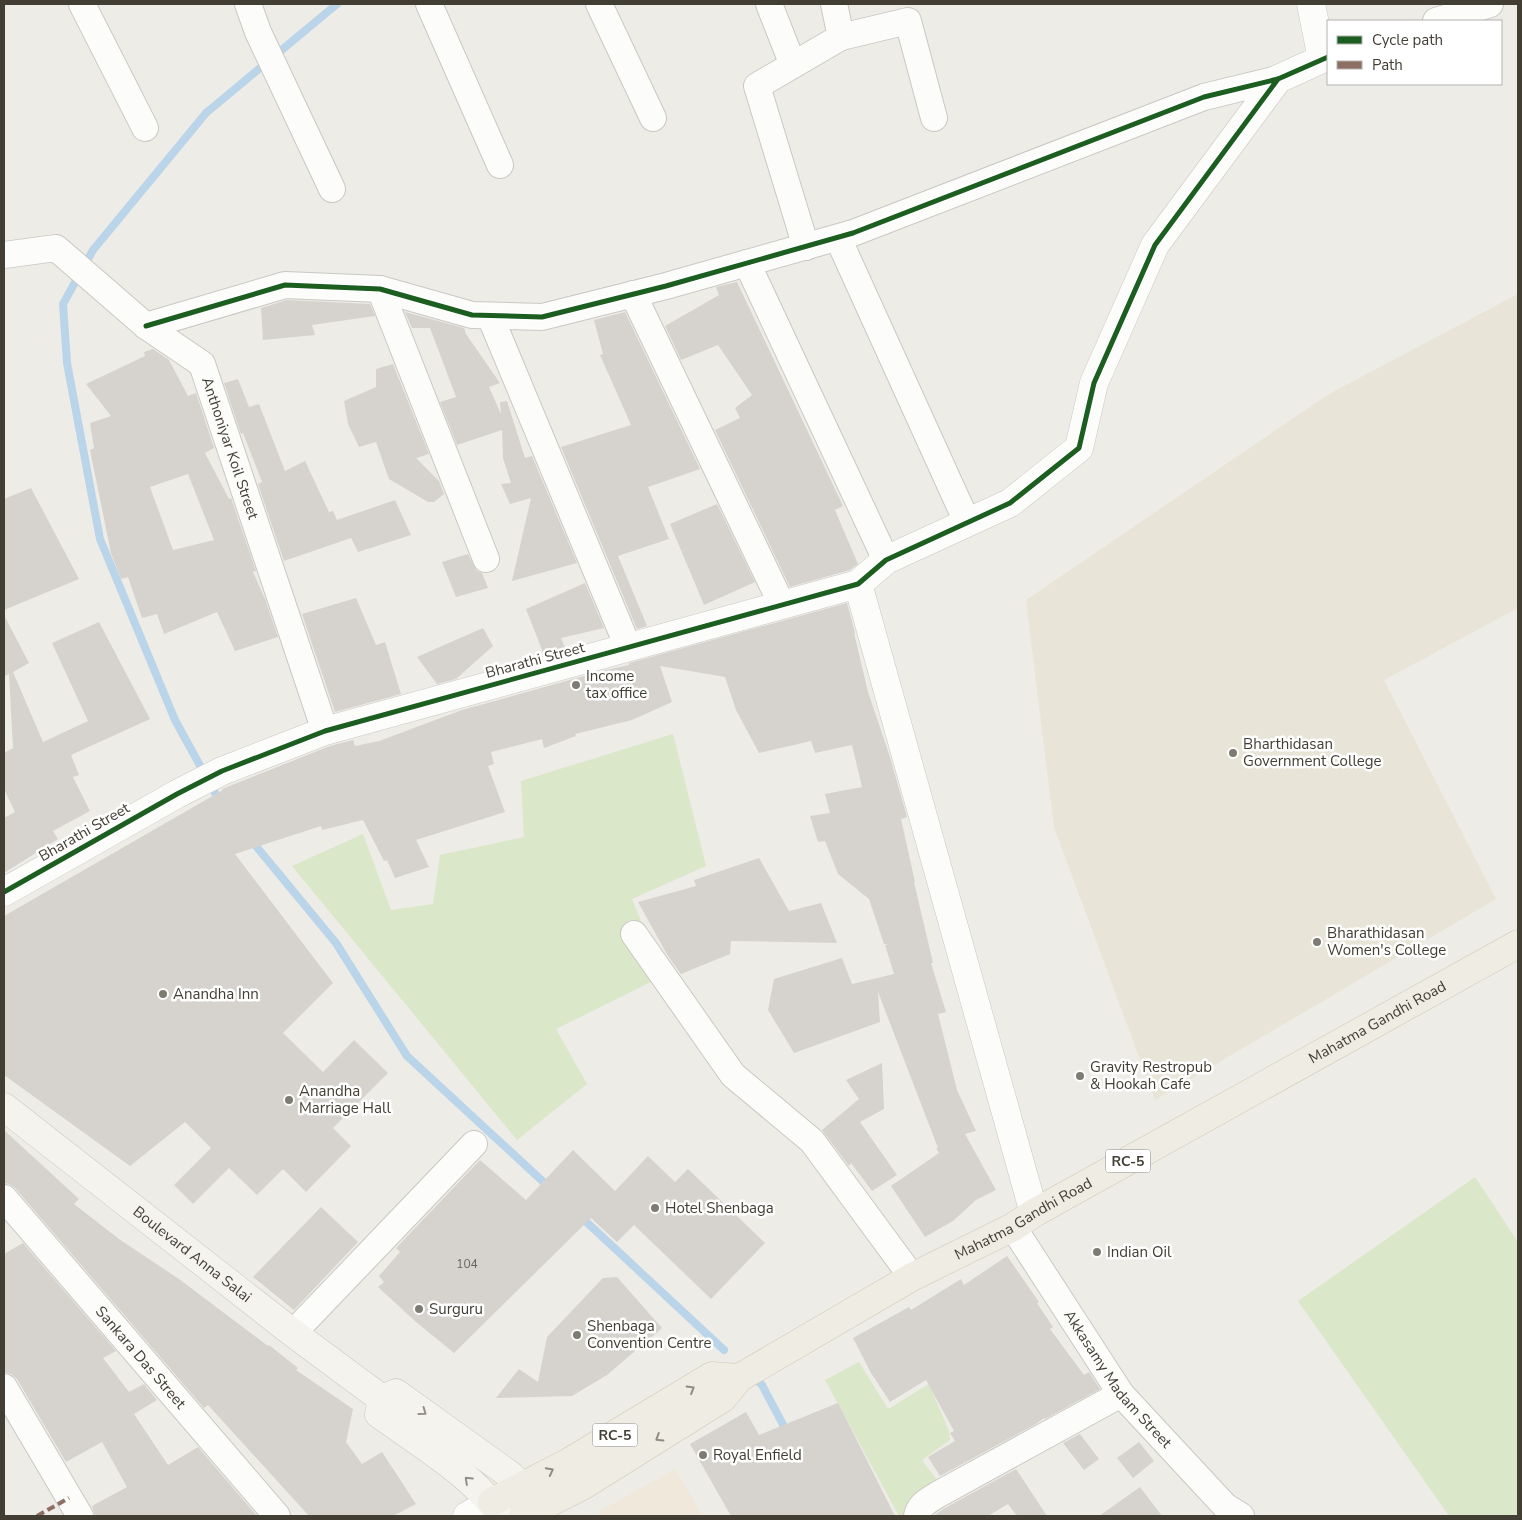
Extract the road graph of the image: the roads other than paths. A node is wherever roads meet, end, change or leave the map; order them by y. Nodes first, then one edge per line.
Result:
1 (82, 4) edge
2 (248, 4) edge
3 (599, 4) edge
4 (769, 4) edge
5 (834, 4) edge
6 (1311, 4) edge
7 (1490, 4) edge
8 (437, 6) edge
9 (1439, 20) edge
10 (841, 37) junction
11 (1325, 58) edge
12 (793, 65) junction
13 (1278, 79) junction
14 (653, 118) dead end
15 (934, 118) dead end
16 (145, 128) dead end
17 (500, 164) dead end
18 (332, 190) dead end
19 (838, 238) junction
20 (806, 247) junction
21 (4, 255) edge
22 (747, 263) junction
23 (380, 289) junction
24 (633, 294) junction
25 (490, 316) junction
26 (146, 326) junction
27 (967, 522) junction
28 (486, 559) dead end
29 (886, 560) junction
30 (858, 584) junction
31 (782, 605) junction
32 (628, 647) junction
33 (324, 731) junction
34 (4, 892) edge
35 (634, 934) dead end
36 (1518, 944) edge
37 (4, 1107) edge
38 (474, 1144) dead end
39 (4, 1198) edge
40 (1024, 1220) junction
41 (912, 1277) junction
42 (292, 1333) junction
43 (739, 1378) junction
44 (4, 1387) edge
45 (1121, 1394) junction
46 (382, 1399) junction
47 (521, 1486) junction
48 (496, 1509) edge
49 (532, 1514) edge
50 (80, 1516) edge
51 (278, 1516) edge
52 (467, 1516) edge
53 (917, 1516) edge
54 (1241, 1516) edge

1 - 16 street
2 - 18 street
3 - 14 street
4 - 12 street
5 - 10 street
6 - 11 street
7 - 9 street
8 - 17 street
10 - 12 street
10 - 15 street
11 - 13 street
12 - 20 street
13 - 19 street
13 - 27 street
19 - 20 street
19 - 27 street
20 - 22 street
21 - 26 street, Anthoniyar Koil Street
22 - 24 street
22 - 29 street
23 - 25 street
23 - 26 street
23 - 28 street
24 - 25 street
24 - 31 street
25 - 32 street
26 - 33 street, Anthoniyar Koil Street
27 - 29 street
29 - 30 street
30 - 31 street, Bharathi Street
30 - 40 street
31 - 32 street, Bharathi Street
32 - 33 street, Bharathi Street
33 - 34 street, Bharathi Street
35 - 41 street
36 - 40 main road, Mahatma Gandhi Road / RC-5
37 - 42 main road, Boulevard Anna Salai
38 - 42 street
39 - 51 street, Sankara Das Street
40 - 41 main road, Mahatma Gandhi Road / RC-5
40 - 45 street, Akkasamy Madam Street
41 - 43 main road, Mahatma Gandhi Road / RC-5
42 - 46 main road, Boulevard Anna Salai
47 -> 43 main road, RC-5
43 -> 49 main road, Mahatma Gandhi Road / RC-5
44 - 50 street
45 - 53 street
45 - 54 street, Akkasamy Madam Street
46 -> 47 main road
48 -> 46 main road
47 - 48 main road, RC-5
47 - 49 main road
48 - 52 street, RC-5

